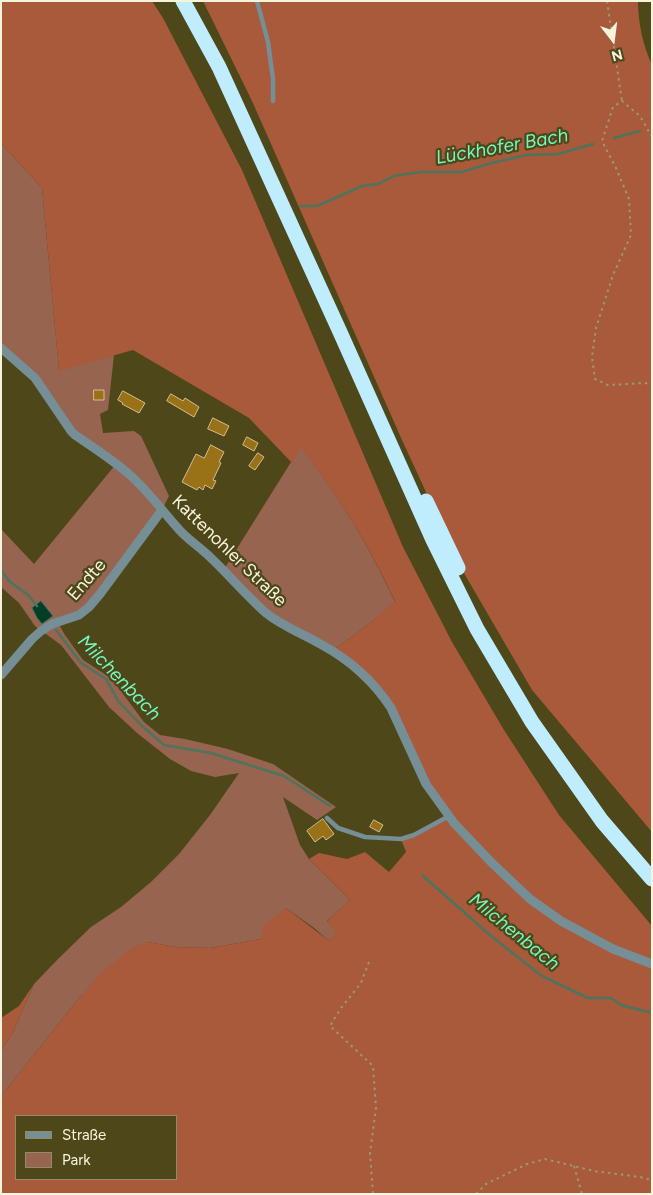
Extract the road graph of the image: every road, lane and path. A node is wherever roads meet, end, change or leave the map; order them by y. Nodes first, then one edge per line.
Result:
1 (182, 1) edge
2 (192, 1) edge
3 (257, 1) edge
4 (607, 1) edge
5 (223, 65) junction
6 (273, 101) dead end
7 (622, 101) junction
8 (652, 137) edge
9 (344, 331) junction
10 (1, 348) edge
11 (652, 384) edge
12 (162, 510) junction
13 (1, 675) edge
14 (449, 816) junction
15 (327, 818) dead end
16 (652, 865) edge
17 (652, 879) edge
18 (369, 962) dead end
19 (652, 964) edge
20 (574, 1166) junction
21 (652, 1180) edge
22 (373, 1194) edge
23 (476, 1194) edge
24 (582, 1194) edge

1 - 5 highway
2 - 5 highway
3 - 6 lane
4 - 7 path
5 - 9 highway
7 - 8 path
7 - 11 path
9 - 16 highway
9 - 17 highway
10 - 12 street, Kattenohler Straße
12 - 13 street, Endte
12 - 14 street, Kattenohler Straße
14 - 15 lane
14 - 19 street, Kattenohler Straße
18 - 22 path
20 - 21 path
20 - 23 path
20 - 24 path

